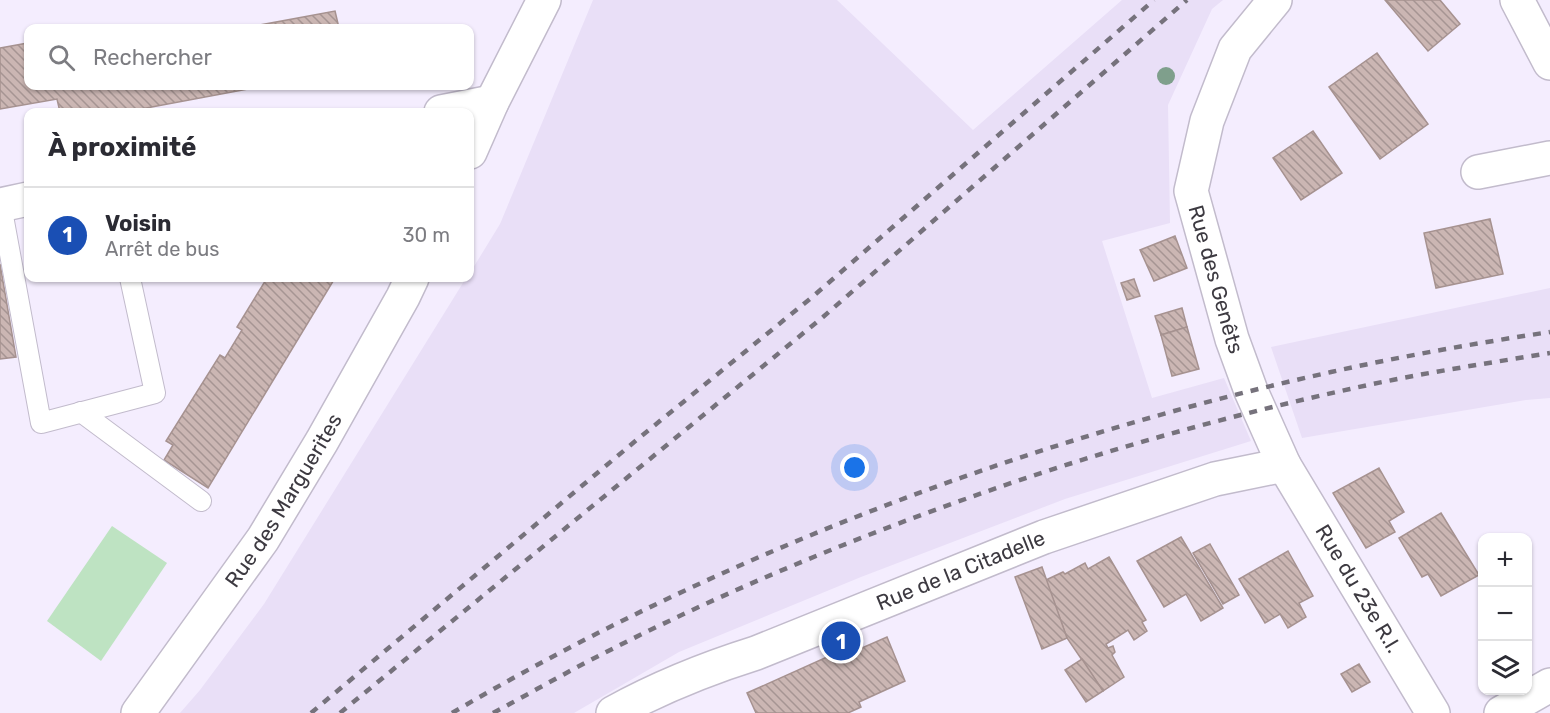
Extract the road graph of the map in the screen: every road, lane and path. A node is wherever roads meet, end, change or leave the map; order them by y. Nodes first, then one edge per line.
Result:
1 (544, 0) edge
2 (1275, 0) edge
3 (1517, 0) edge
4 (1550, 63) edge
5 (492, 102) junction
6 (461, 108) edge
7 (474, 143) edge
8 (1550, 158) edge
9 (1478, 172) dead end
10 (10, 203) edge
11 (131, 282) edge
12 (410, 282) edge
13 (81, 412) junction
14 (1284, 465) junction
15 (201, 501) dead end
16 (1550, 685) edge
17 (138, 713) edge
18 (613, 713) edge
19 (1433, 713) edge
20 (1501, 713) edge

1 - 5 street
2 - 14 street, Rue des Genêts
3 - 4 street
5 - 6 street
5 - 7 street
8 - 9 street
10 - 13 lane
11 - 13 lane
12 - 17 street, Rue des Marguerites
13 - 15 lane
14 - 18 street, Rue de la Citadelle
14 - 19 street, Rue du 23e R.I.
16 - 20 street

